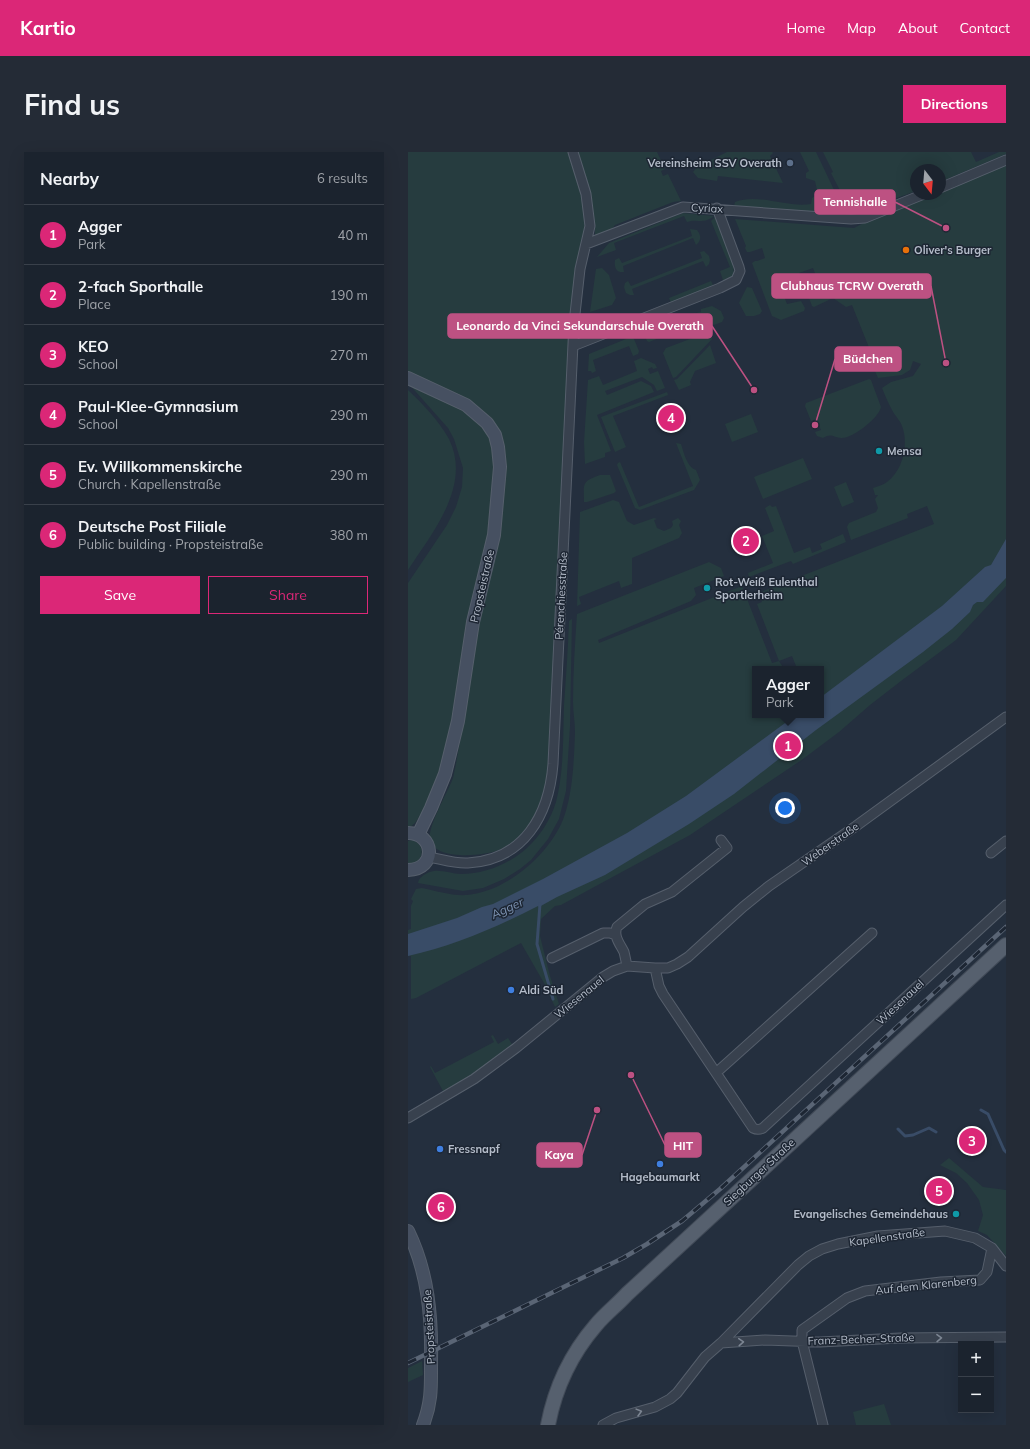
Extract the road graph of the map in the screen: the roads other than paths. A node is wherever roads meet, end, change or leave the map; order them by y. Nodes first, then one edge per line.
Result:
1 (574, 152) edge
2 (1006, 160) edge
3 (946, 185) edge
4 (910, 200) edge
5 (717, 208) junction
6 (586, 244) junction
7 (573, 346) junction
8 (408, 378) edge
9 (1006, 717) edge
10 (413, 834) edge
11 (721, 840) dead end
12 (1006, 842) edge
13 (991, 852) dead end
14 (429, 856) junction
15 (408, 870) edge
16 (1006, 905) edge
17 (872, 933) dead end
18 (616, 935) junction
19 (1006, 945) edge
20 (552, 958) dead end
21 (626, 966) junction
22 (655, 968) junction
23 (717, 1072) junction
24 (408, 1118) edge
25 (408, 1231) edge
26 (992, 1248) junction
27 (1006, 1266) edge
28 (1006, 1337) edge
29 (802, 1341) junction
30 (721, 1343) junction
31 (423, 1425) edge
32 (548, 1425) edge
33 (603, 1425) edge
34 (823, 1425) edge

1 - 6 street
2 - 3 street
4 - 5 street, Cyriax
5 - 6 street, Cyriax
5 - 7 street
6 - 7 street, Pérenchiesstraße
7 - 14 street, Pérenchiesstraße
8 - 10 street, Propsteistraße
9 - 22 street, Weberstraße
10 - 14 street, Propsteistraße
11 - 18 street
12 - 13 street
14 - 15 street
16 - 23 street, Wiesenauel
17 - 23 street
18 - 20 street
18 - 21 street
19 - 32 main road, Siegburger Straße
21 - 22 street, Wiesenauel
21 - 24 street, Wiesenauel
22 - 23 street, Wiesenauel
25 - 31 street, Propsteistraße
26 - 27 street, Kapellenstraße
26 - 29 street, Auf dem Klarenberg
26 - 30 street, Kapellenstraße
29 -> 28 street, Franz-Becher-Straße
30 -> 29 street
29 - 34 street, Franz-Becher-Straße
33 -> 30 street

